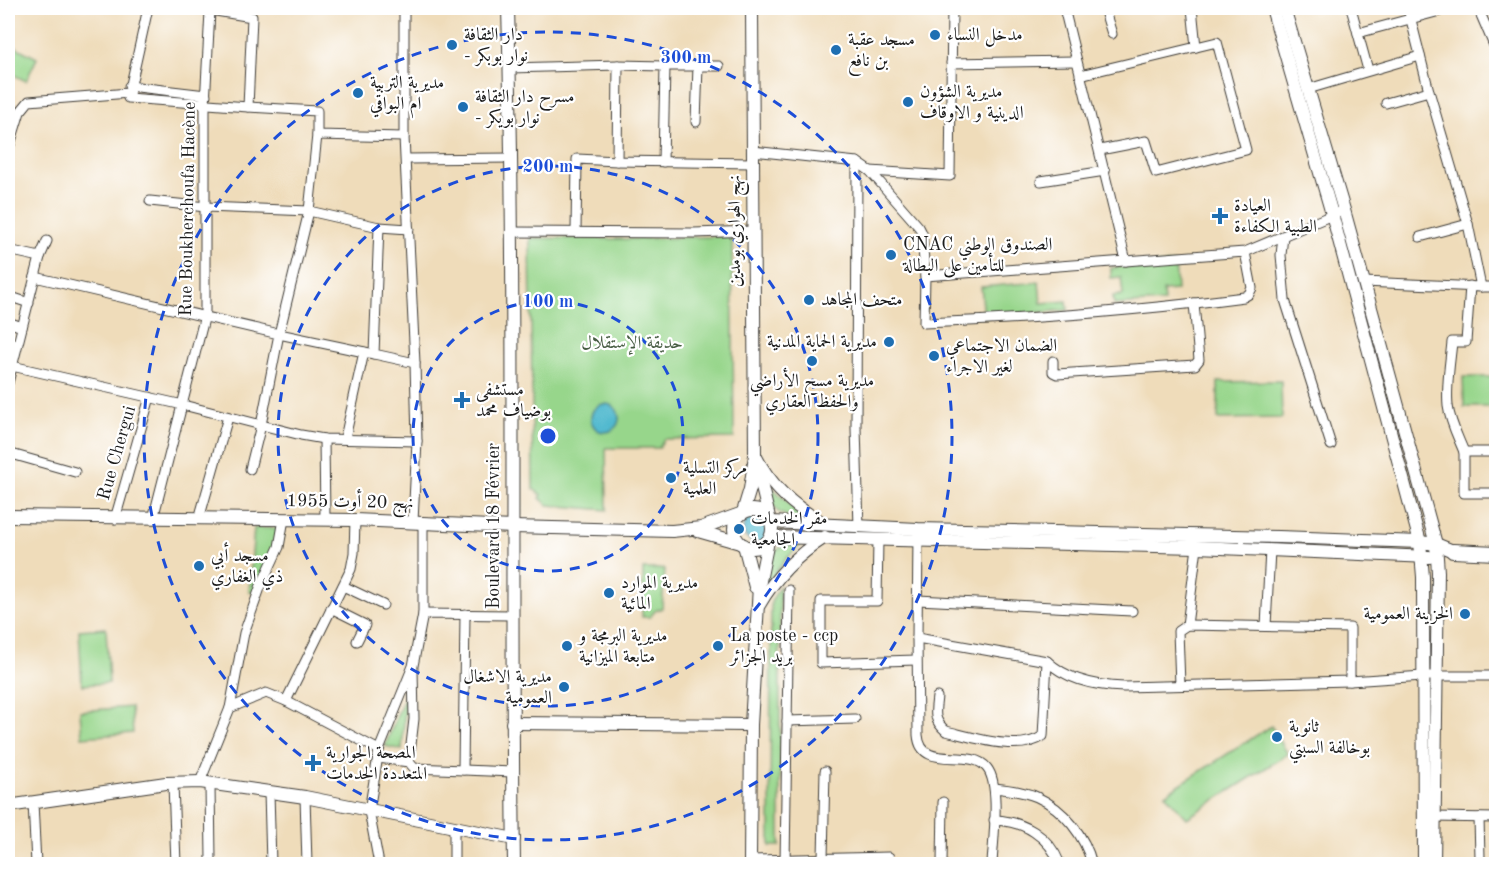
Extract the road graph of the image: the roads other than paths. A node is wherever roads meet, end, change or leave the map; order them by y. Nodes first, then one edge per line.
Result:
1 (148, 8) edge
2 (198, 8) edge
3 (404, 8) edge
4 (508, 8) edge
5 (752, 8) edge
6 (952, 8) edge
7 (1064, 8) edge
8 (1104, 8) edge
9 (1192, 8) edge
10 (1272, 8) edge
11 (1284, 8) edge
12 (1351, 8) edge
13 (1408, 8) edge
14 (1451, 8) edge
15 (1479, 8) edge
16 (210, 11) junction
17 (1411, 18) junction
18 (1358, 33) junction
19 (1112, 34) dead end
20 (1196, 47) junction
21 (1497, 50) edge
22 (1420, 56) junction
23 (1076, 61) junction
24 (951, 63) junction
25 (618, 65) junction
26 (665, 66) junction
27 (698, 66) junction
28 (719, 66) dead end
29 (510, 68) junction
30 (1368, 70) junction
31 (1080, 75) junction
32 (1308, 89) junction
33 (1430, 91) junction
34 (129, 92) junction
35 (206, 100) junction
36 (1386, 104) dead end
37 (248, 107) junction
38 (696, 122) dead end
39 (317, 135) junction
40 (404, 137) junction
41 (1100, 150) junction
42 (8, 151) edge
43 (753, 157) junction
44 (511, 158) junction
45 (407, 159) junction
46 (617, 161) junction
47 (663, 162) junction
48 (857, 162) junction
49 (870, 171) junction
50 (1105, 171) junction
51 (1041, 181) dead end
52 (150, 201) dead end
53 (206, 207) junction
54 (309, 211) junction
55 (1338, 212) junction
56 (1468, 224) junction
57 (379, 228) junction
58 (409, 229) junction
59 (753, 231) junction
60 (511, 232) junction
61 (576, 232) junction
62 (1282, 236) junction
63 (1420, 237) dead end
64 (46, 241) dead end
65 (8, 250) edge
66 (1245, 252) junction
67 (40, 257) junction
68 (1126, 261) junction
69 (925, 276) junction
70 (35, 277) junction
71 (1363, 282) junction
72 (1470, 286) junction
73 (1482, 286) junction
74 (1497, 287) edge
75 (8, 296) edge
76 (29, 303) junction
77 (1194, 303) junction
78 (206, 315) junction
79 (8, 322) edge
80 (22, 327) junction
81 (279, 334) junction
82 (12, 350) edge
83 (369, 353) junction
84 (1053, 361) dead end
85 (415, 363) junction
86 (9, 375) edge
87 (150, 397) junction
88 (183, 405) junction
89 (228, 417) junction
90 (261, 425) junction
91 (345, 438) junction
92 (324, 439) junction
93 (417, 441) junction
94 (1331, 445) dead end
95 (1464, 452) junction
96 (1497, 452) edge
97 (8, 453) edge
98 (755, 455) junction
99 (250, 469) dead end
100 (75, 472) dead end
101 (1497, 493) edge
102 (742, 513) junction
103 (8, 516) edge
104 (116, 519) junction
105 (153, 519) junction
106 (199, 519) junction
107 (284, 519) junction
108 (324, 519) junction
109 (770, 519) junction
110 (355, 520) junction
111 (418, 522) junction
112 (513, 527) junction
113 (859, 527) junction
114 (691, 530) junction
115 (825, 531) junction
116 (918, 535) junction
117 (769, 539) junction
118 (878, 539) junction
119 (1420, 542) junction
120 (742, 544) junction
121 (1197, 547) junction
122 (1270, 550) junction
123 (1436, 550) junction
124 (1454, 551) joint
125 (1497, 553) edge
126 (1422, 557) junction
127 (343, 586) junction
128 (789, 591) dead end
129 (918, 600) junction
130 (383, 605) dead end
131 (331, 608) junction
132 (757, 609) junction
133 (1132, 611) dead end
134 (465, 614) junction
135 (423, 615) junction
136 (511, 615) junction
137 (1187, 625) junction
138 (1266, 626) junction
139 (917, 638) junction
140 (357, 640) dead end
141 (916, 660) junction
142 (1047, 661) junction
143 (413, 666) junction
144 (1497, 675) edge
145 (1423, 676) junction
146 (1436, 676) junction
147 (1350, 681) junction
148 (1180, 685) junction
149 (937, 698) dead end
150 (286, 701) junction
151 (230, 708) junction
152 (855, 719) dead end
153 (787, 721) junction
154 (513, 723) junction
155 (751, 725) junction
156 (379, 754) junction
157 (409, 762) junction
158 (463, 770) junction
159 (825, 771) dead end
160 (513, 772) junction
161 (205, 783) junction
162 (173, 784) junction
163 (995, 788) junction
164 (269, 792) junction
165 (305, 797) junction
166 (33, 802) junction
167 (943, 802) dead end
168 (8, 806) edge
169 (369, 811) junction
170 (1434, 817) junction
171 (1479, 818) junction
172 (1497, 818) edge
173 (994, 820) junction
174 (454, 827) junction
175 (514, 839) junction
176 (889, 856) dead end
177 (823, 858) junction
178 (1480, 858) dead end
179 (211, 860) dead end
180 (750, 862) edge
181 (785, 862) edge
182 (36, 864) edge
183 (176, 864) edge
184 (271, 864) edge
185 (307, 864) edge
186 (379, 864) edge
187 (454, 864) edge
188 (514, 864) edge
189 (942, 864) edge
190 (992, 864) edge
191 (1060, 864) edge
192 (1092, 864) edge
193 (1424, 864) edge
194 (1434, 864) edge

1 - 34 street
2 - 16 street
3 - 40 street
4 - 29 main road, Boulevard 18 Février
5 - 43 main road, نهج الهواري بومدين
6 - 24 street
7 - 23 street
8 - 19 street
9 - 20 street
10 - 55 main road
11 - 32 main road
12 - 18 street
13 - 17 street
14 - 17 street
15 - 21 street
16 - 35 street, Rue Boukherchoufa Hacène
16 - 37 street
17 - 18 street
17 - 22 street
18 - 30 street
20 - 31 street
20 - 41 street
22 - 30 street
22 - 33 street
23 - 24 street
23 - 31 street
24 - 49 street
25 - 26 street
25 - 29 street
25 - 46 street
26 - 27 street
26 - 47 street
27 - 28 street
27 - 38 street
29 - 44 main road, Boulevard 18 Février
30 - 32 street
31 - 41 street
32 - 55 main road
33 - 36 street
33 - 56 street
34 - 35 street
34 - 42 street
35 - 37 street
35 - 53 street, Rue Boukherchoufa Hacène
37 - 39 street
39 - 40 street
39 - 54 street
40 - 45 street
41 - 50 street
43 - 47 street
43 - 48 street
43 - 59 main road, نهج الهواري بومدين
44 - 45 street
44 - 60 main road, Boulevard 18 Février
45 - 58 street
46 - 47 street
46 - 61 street
48 - 49 street
48 - 113 street
49 - 69 street
50 - 51 street
50 - 68 street
52 - 53 street
53 - 54 street
53 - 78 street, Rue Boukherchoufa Hacène
54 - 57 street
54 - 81 street
55 - 62 street
55 - 71 main road
55 - 119 main road
56 - 63 street
56 - 73 street
57 - 58 street
57 - 83 street
58 - 85 street
59 - 61 street
59 - 98 main road, نهج الهواري بومدين
60 - 61 street
60 - 112 main road, Boulevard 18 Février
62 - 66 street
62 - 94 street
64 - 67 street
65 - 67 street
66 - 68 street
66 - 77 street
67 - 70 street
68 - 69 street
69 - 77 street
70 - 76 street
70 - 78 street
71 - 72 street
71 - 123 main road
72 - 73 street
72 - 95 street
73 - 74 street
75 - 76 street
76 - 80 street
77 - 84 street
78 - 81 street
78 - 88 street, Rue Boukherchoufa Hacène
79 - 80 street
80 - 82 street
81 - 83 street
81 - 90 street
82 - 86 street
83 - 85 street
83 - 91 street
85 - 93 street
86 - 87 street
87 - 88 street
87 - 104 street, Rue Chergui
88 - 89 street
88 - 105 street, Rue Boukherchoufa Hacène
89 - 90 street
89 - 106 street
90 - 92 street
90 - 99 street
91 - 92 street
91 - 93 street
92 - 108 street
93 - 111 street
95 - 96 street
95 - 101 street
97 - 100 street
98 - 102 main road, نهج الهواري بومدين
98 - 109 main road, نهج الهواري بومدين
98 - 115 main road
102 - 109 main road
102 - 114 main road, نهج 20 أوت 1955
102 - 120 main road
103 - 104 main road, نهج 20 أوت 1955
104 - 105 main road, نهج 20 أوت 1955
105 - 106 main road, نهج 20 أوت 1955
106 - 107 main road, نهج 20 أوت 1955
107 - 108 main road, نهج 20 أوت 1955
107 - 151 street
108 - 110 main road, نهج 20 أوت 1955
109 - 115 main road
109 - 117 main road
110 - 111 main road, نهج 20 أوت 1955
110 - 127 street
111 - 112 main road, نهج 20 أوت 1955
111 - 135 street
112 - 114 main road, نهج 20 أوت 1955
112 - 136 main road, Boulevard 18 Février
113 - 115 main road
113 - 116 main road
114 - 120 main road, نهج 20 أوت 1955
115 - 117 main road
115 - 118 main road
115 - 132 main road
116 - 118 main road
116 - 119 main road
116 - 121 main road
116 - 129 street
117 - 120 main road
117 - 132 main road
118 - 141 street
119 - 123 main road
119 - 126 main road
120 - 132 main road
121 - 122 main road
121 - 137 street
122 - 126 main road
122 - 138 street
123 - 124 main road
123 - 126 main road
123 - 146 main road
124 - 125 main road
126 - 145 main road
127 - 130 street
127 - 131 street
128 - 153 street
129 - 133 street
129 - 139 street
131 - 140 street
131 - 150 street
132 - 155 main road
134 - 135 street
134 - 136 street
134 - 158 street
135 - 143 street
136 - 154 main road, Boulevard 18 Février
137 - 138 street
137 - 148 street
138 - 147 street
139 - 141 street
139 - 142 street
141 - 163 street
142 - 148 street
142 - 149 street
143 - 156 street
143 - 157 street
144 - 146 street
145 - 146 street
145 - 147 street
145 - 193 main road
146 - 170 main road
147 - 148 street
150 - 151 street
150 - 156 street
151 - 161 street
152 - 153 street
153 - 181 street
154 - 155 main road
154 - 160 main road, Boulevard 18 Février
155 - 180 main road
156 - 157 street
156 - 169 street
157 - 158 street
158 - 160 street
159 - 177 street
160 - 175 main road, Boulevard 18 Février
161 - 162 main road
161 - 164 main road
161 - 179 street
162 - 166 main road
162 - 183 street
163 - 173 street
163 - 192 street
164 - 165 main road
164 - 184 street
165 - 169 main road
165 - 185 street
166 - 168 main road
166 - 182 street
167 - 189 street
169 - 174 main road
169 - 186 street
170 - 171 street
170 - 194 main road
171 - 172 street
171 - 178 street
173 - 190 street
173 - 191 street
174 - 175 main road
174 - 187 street
175 - 188 main road, Boulevard 18 Février
176 - 177 street
177 - 181 street
180 - 181 street

